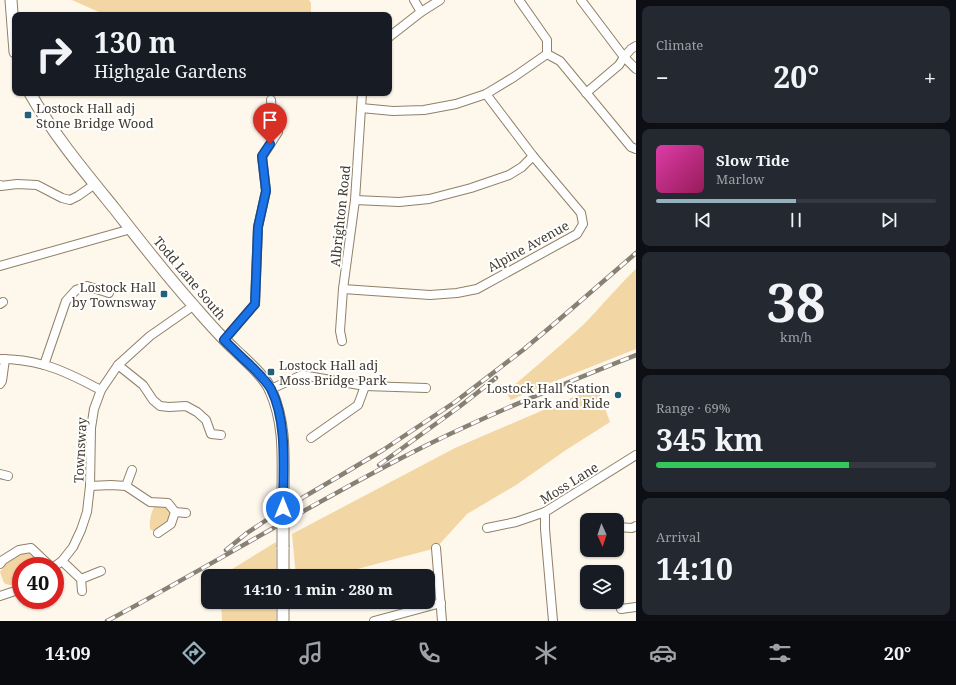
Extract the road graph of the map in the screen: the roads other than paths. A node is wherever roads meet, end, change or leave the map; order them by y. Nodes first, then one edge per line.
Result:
1 (11, 0) edge
2 (414, 0) edge
3 (440, 0) edge
4 (519, 0) edge
5 (581, 0) edge
6 (421, 12) junction
7 (12, 17) edge
8 (392, 35) edge
9 (636, 46) edge
10 (547, 54) junction
11 (624, 57) junction
12 (636, 70) edge
13 (586, 93) junction
14 (486, 94) junction
15 (32, 96) edge
16 (362, 96) edge
17 (271, 100) dead end
18 (361, 108) junction
19 (634, 148) edge
20 (532, 156) junction
21 (95, 184) junction
22 (0, 186) edge
23 (355, 200) junction
24 (131, 229) junction
25 (0, 266) edge
26 (343, 289) junction
27 (109, 292) dead end
28 (193, 306) junction
29 (224, 340) junction
30 (342, 340) dead end
31 (3, 359) edge
32 (44, 364) junction
33 (118, 365) junction
34 (0, 384) edge
35 (365, 386) junction
36 (426, 388) dead end
37 (270, 389) junction
38 (101, 390) junction
39 (221, 435) dead end
40 (311, 438) dead end
41 (636, 455) edge
42 (132, 470) dead end
43 (90, 486) junction
44 (126, 486) junction
45 (174, 512) junction
46 (545, 512) junction
47 (186, 513) dead end
48 (636, 526) edge
49 (624, 527) edge
50 (487, 528) dead end
51 (158, 533) dead end
52 (436, 548) dead end
53 (40, 557) edge
54 (64, 558) edge
55 (64, 563) edge
56 (0, 564) edge
57 (283, 569) edge
58 (101, 571) dead end
59 (81, 579) junction
60 (82, 591) dead end
61 (12, 592) edge
62 (0, 595) edge
63 (441, 603) junction
64 (636, 607) edge
65 (283, 609) edge
66 (624, 609) edge
67 (283, 621) edge
68 (374, 621) edge
69 (442, 621) edge
70 (553, 621) edge

1 - 7 street
2 - 6 street
3 - 6 street
4 - 10 street
5 - 11 street
6 - 8 street
9 - 11 street
10 - 13 street
10 - 14 street
11 - 12 street
11 - 13 street
13 - 19 street
14 - 18 street
14 - 20 street, Alpine Avenue
15 - 21 street, Todd Lane South
16 - 18 street, Albrighton Road
17 - 29 street
18 - 23 street, Albrighton Road
20 - 23 street
20 - 26 street, Alpine Avenue
21 - 22 street
21 - 24 street, Todd Lane South
23 - 26 street, Albrighton Road
24 - 25 street
24 - 28 street, Todd Lane South
26 - 30 street, Albrighton Road
27 - 32 street
28 - 29 street, Todd Lane South
28 - 33 street, Townsway
29 - 37 street, Todd Lane South
31 - 32 street
31 - 34 street
32 - 38 street
33 - 38 street, Townsway
33 - 39 street
35 - 36 street
35 - 37 street
35 - 40 street
37 - 57 street, Todd Lane South, bridge
38 - 43 street, Townsway
41 - 46 street, Moss Lane
42 - 44 street
43 - 44 street
43 - 54 street, Townsway
44 - 45 street
45 - 47 street
45 - 51 street
46 - 50 street, Moss Lane
46 - 70 street
48 - 49 street
52 - 63 street
53 - 56 street
55 - 59 street
58 - 59 street
59 - 60 street
61 - 62 street
63 - 68 street
63 - 69 street
64 - 66 street
65 - 67 street

